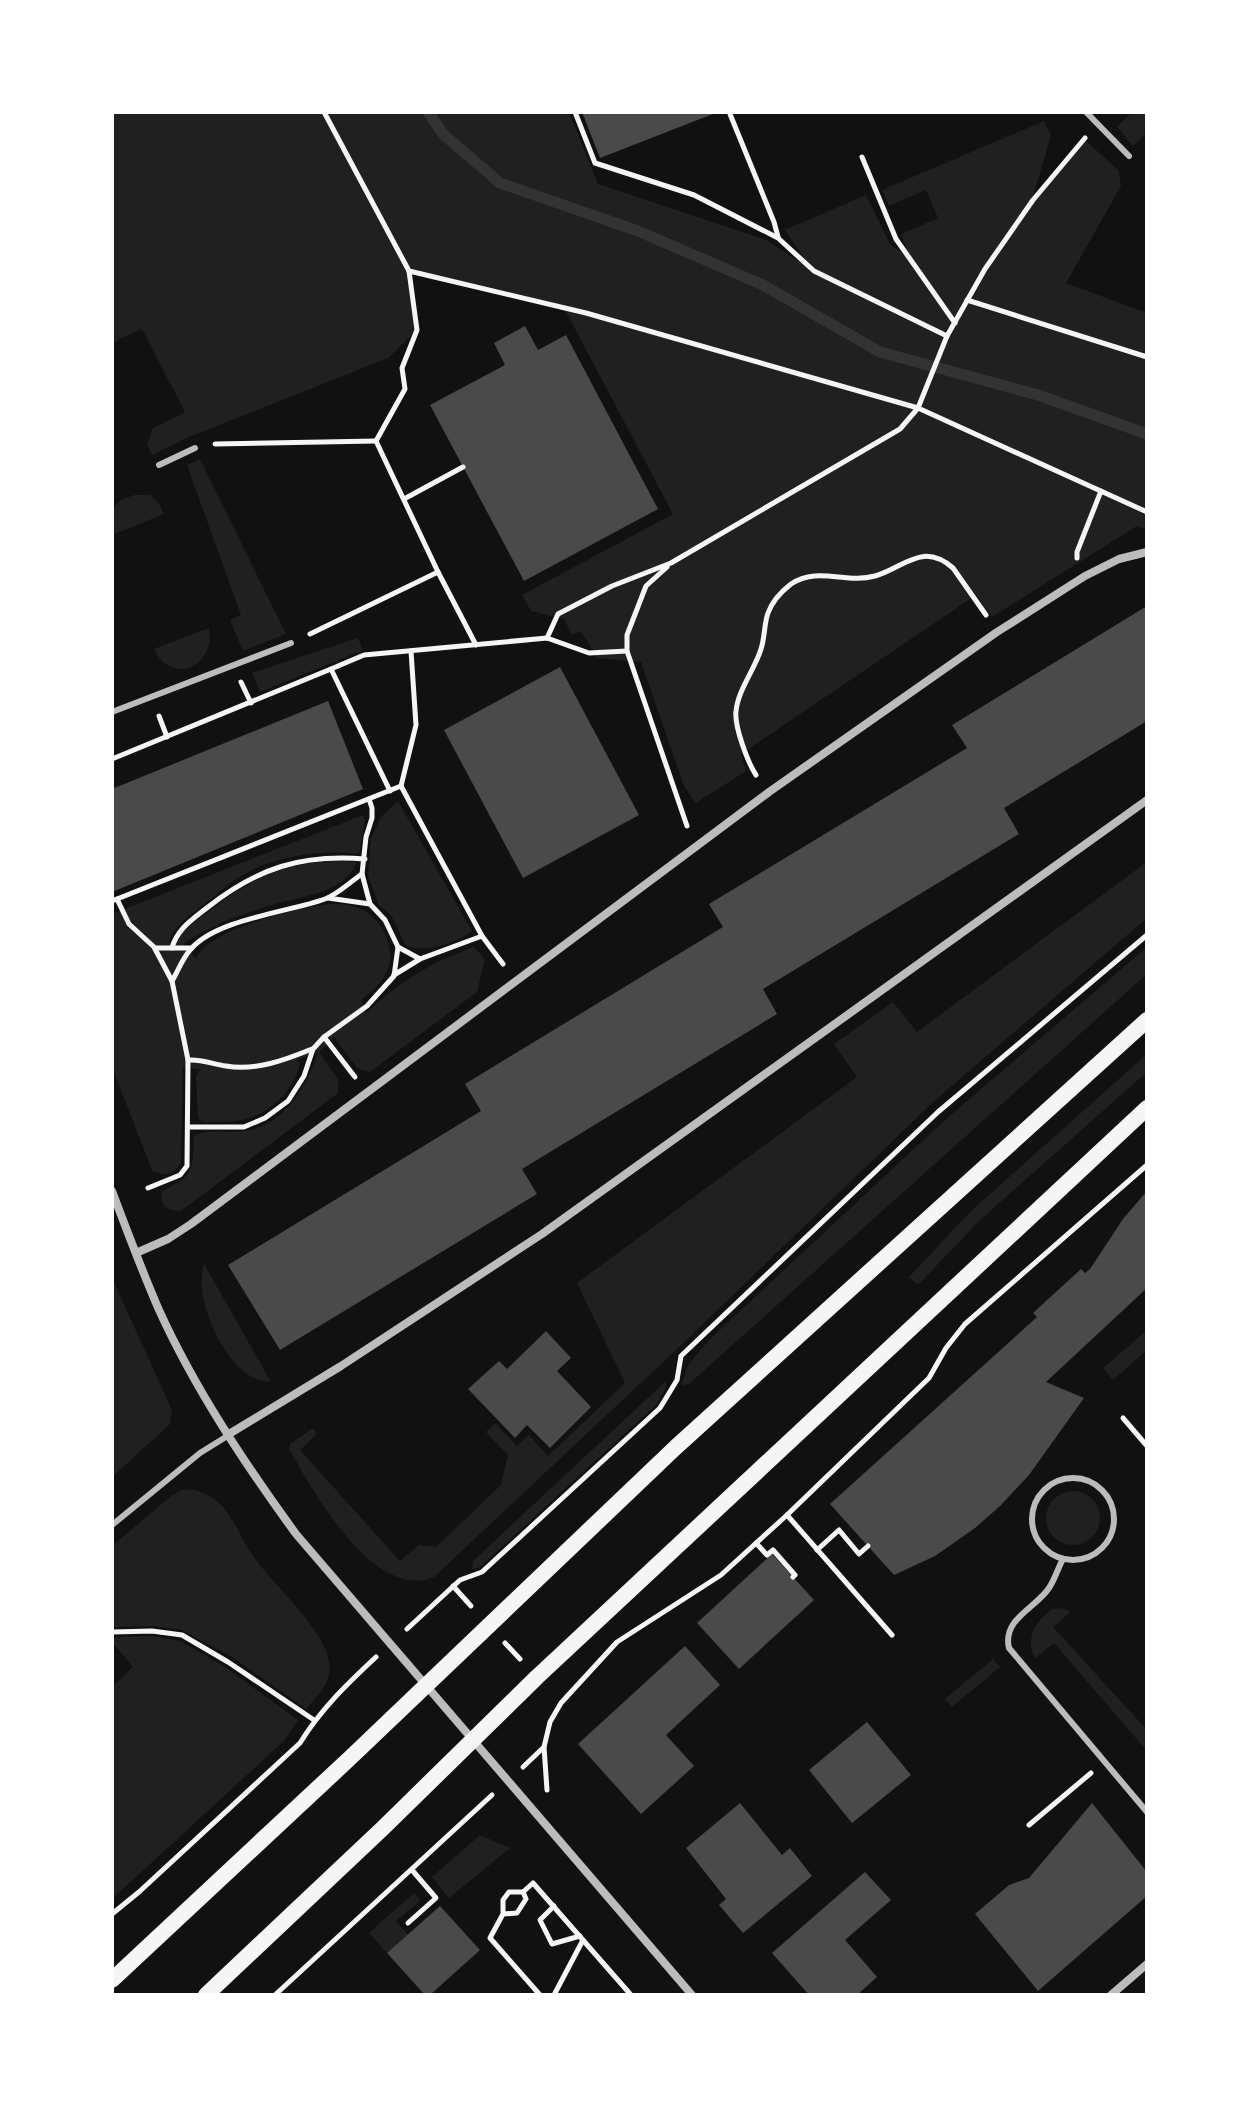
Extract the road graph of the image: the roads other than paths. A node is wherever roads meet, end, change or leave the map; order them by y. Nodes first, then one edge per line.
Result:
1 (1086, 112) edge
2 (1129, 156) dead end
3 (195, 448) road end
4 (159, 465) dead end
5 (1147, 552) edge
6 (291, 643) road end
7 (112, 712) edge
8 (1147, 800) edge
9 (1147, 1020) edge
10 (1147, 1108) edge
11 (112, 1191) edge
12 (136, 1253) junction
13 (229, 1434) junction
14 (112, 1525) edge
15 (1063, 1559) junction
16 (427, 1685) junction
17 (473, 1739) junction
18 (1147, 1812) edge
19 (1147, 1964) edge
20 (112, 1980) edge
21 (206, 1995) edge
22 (692, 1995) edge
23 (1111, 1995) edge

1 - 2 lane
3 - 4 lane
5 - 12 street
6 - 7 lane
8 - 13 street
9 - 16 main road
10 - 17 main road
11 - 12 street
12 - 13 street
13 - 14 lane
13 - 16 street
15 - 15 lane
15 - 18 lane
16 - 17 street
16 - 20 main road
17 - 21 main road
17 - 22 street
19 - 23 street

